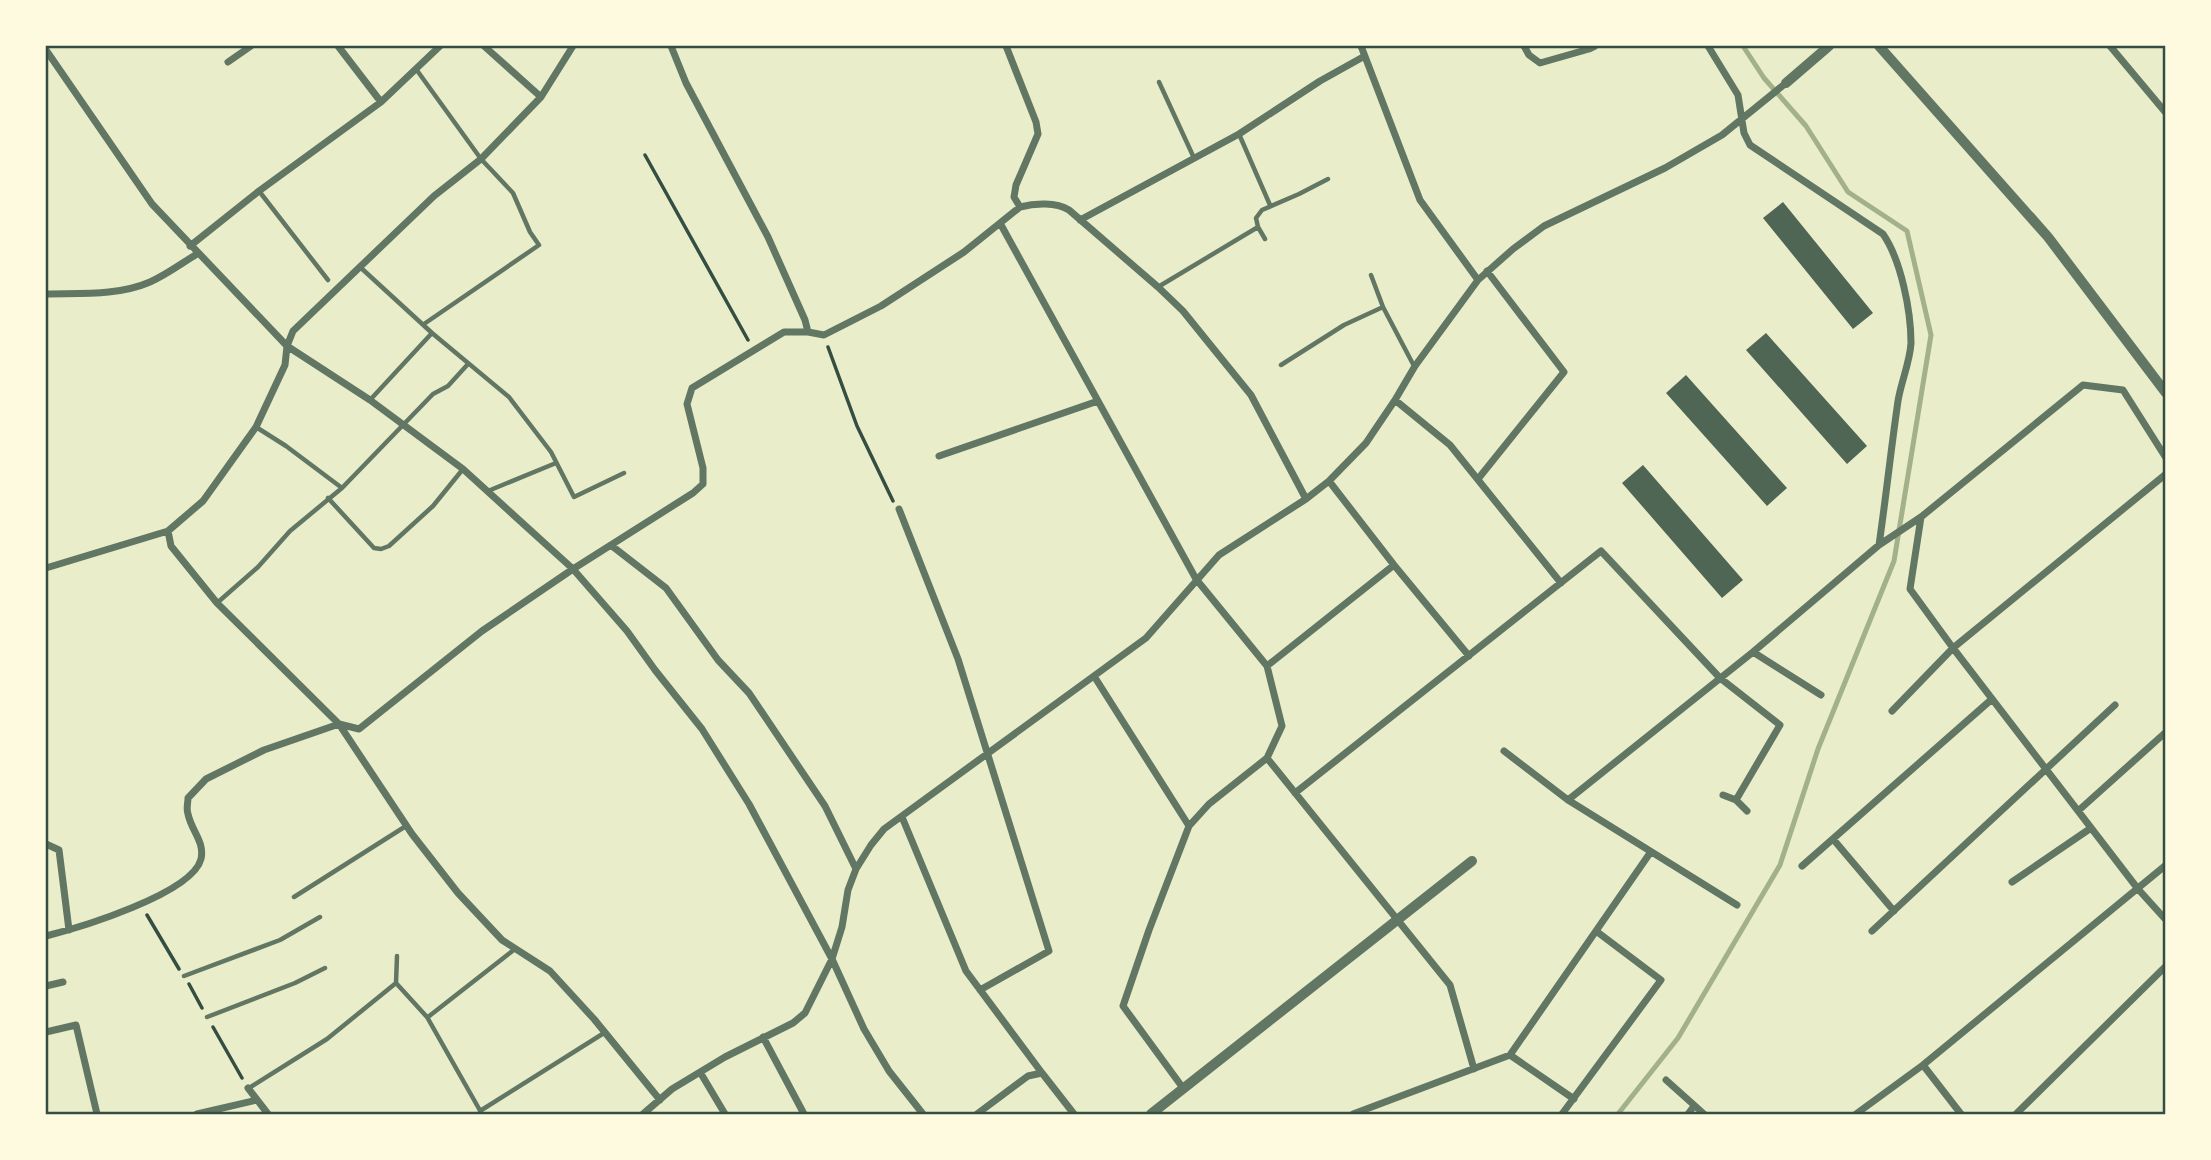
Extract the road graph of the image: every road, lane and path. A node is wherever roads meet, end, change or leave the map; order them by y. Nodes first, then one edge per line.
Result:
1 (51, 46) edge
2 (251, 46) edge
3 (338, 46) edge
4 (440, 46) edge
5 (484, 46) edge
6 (573, 46) edge
7 (671, 46) edge
8 (1006, 46) edge
9 (1361, 46) edge
10 (1524, 46) edge
11 (1595, 46) edge
12 (1708, 46) edge
13 (1829, 46) edge
14 (1879, 46) edge
15 (2110, 46) edge
16 (46, 48) edge
17 (1363, 57) junction
18 (228, 62) dead end
19 (415, 69) junction
20 (1159, 82) dead end
21 (1786, 83) joint
22 (541, 97) junction
23 (381, 102) junction
24 (2165, 113) edge
25 (1742, 118) junction
26 (1239, 134) junction
27 (645, 155) dead end
28 (1194, 158) junction
29 (481, 159) junction
30 (1328, 179) dead end
31 (259, 191) junction
32 (1270, 205) junction
33 (1020, 207) junction
34 (1080, 220) junction
35 (1000, 223) junction
36 (1258, 227) junction
37 (1265, 239) dead end
38 (190, 247) junction
39 (197, 254) junction
40 (360, 267) junction
41 (1487, 271) junction
42 (1371, 275) dead end
43 (328, 280) dead end
44 (1478, 280) junction
45 (1158, 287) junction
46 (46, 294) edge
47 (1383, 307) junction
48 (424, 324) junction
49 (432, 332) junction
50 (808, 332) junction
51 (824, 335) junction
52 (287, 346) junction
53 (753, 349) junction
54 (468, 364) junction
55 (1281, 365) dead end
56 (1415, 366) junction
57 (2165, 393) edge
58 (370, 400) junction
59 (1395, 400) junction
60 (1098, 401) junction
61 (404, 425) junction
62 (256, 427) junction
63 (939, 456) dead end
64 (2165, 458) edge
65 (556, 463) junction
66 (463, 469) junction
67 (624, 473) dead end
68 (2165, 474) edge
69 (1478, 478) junction
70 (1329, 481) junction
71 (342, 488) junction
72 (488, 491) junction
73 (328, 498) junction
74 (1306, 499) junction
75 (899, 509) joint
76 (1920, 517) junction
77 (168, 531) junction
78 (1880, 545) junction
79 (612, 546) junction
80 (1394, 565) junction
81 (46, 568) edge
82 (573, 569) junction
83 (1196, 579) junction
84 (1561, 583) junction
85 (217, 603) junction
86 (1953, 648) junction
87 (1753, 652) junction
88 (1469, 656) junction
89 (1267, 666) junction
90 (1094, 676) junction
91 (1720, 678) junction
92 (1821, 695) dead end
93 (1992, 699) junction
94 (2115, 705) dead end
95 (1892, 711) dead end
96 (339, 724) junction
97 (2165, 732) edge
98 (1504, 751) dead end
99 (987, 755) junction
100 (1267, 758) junction
101 (2046, 770) junction
102 (1295, 793) junction
103 (1723, 795) dead end
104 (1567, 800) junction
105 (1736, 800) junction
106 (1747, 811) dead end
107 (2078, 811) junction
108 (902, 817) junction
109 (406, 826) junction
110 (1189, 826) junction
111 (2091, 828) junction
112 (1833, 839) junction
113 (46, 844) edge
114 (1650, 853) junction
115 (1472, 861) dead end
116 (2165, 865) edge
117 (1802, 866) dead end
118 (856, 869) junction
119 (2012, 882) dead end
120 (2138, 889) junction
121 (294, 897) dead end
122 (141, 904) junction
123 (1737, 905) dead end
124 (1894, 911) junction
125 (320, 917) dead end
126 (1398, 920) junction
127 (2165, 920) edge
128 (69, 930) junction
129 (1596, 931) junction
130 (1872, 931) dead end
131 (46, 936) edge
132 (515, 949) junction
133 (397, 956) dead end
134 (832, 959) junction
135 (2165, 966) edge
136 (325, 968) dead end
137 (184, 976) junction
138 (63, 982) dead end
139 (396, 983) junction
140 (46, 986) edge
141 (980, 990) junction
142 (207, 1017) junction
143 (427, 1017) junction
144 (46, 1032) edge
145 (605, 1032) junction
146 (763, 1037) junction
147 (1510, 1055) junction
148 (1923, 1065) junction
149 (1474, 1069) junction
150 (700, 1072) junction
151 (1042, 1073) junction
152 (1666, 1080) dead end
153 (248, 1088) junction
154 (1183, 1088) junction
155 (1574, 1098) junction
156 (257, 1100) junction
157 (660, 1100) junction
158 (1694, 1106) junction
159 (481, 1113) edge
160 (97, 1115) edge
161 (197, 1115) edge
162 (268, 1115) edge
163 (643, 1115) edge
164 (725, 1115) edge
165 (804, 1115) edge
166 (923, 1115) edge
167 (977, 1115) edge
168 (1074, 1115) edge
169 (1151, 1115) edge
170 (1353, 1115) edge
171 (1562, 1115) edge
172 (1688, 1115) edge
173 (1704, 1115) edge
174 (1856, 1115) edge
175 (1961, 1115) edge
176 (2016, 1115) edge

1 - 16 street
2 - 18 street
3 - 23 street
4 - 19 street
5 - 22 street
6 - 22 street
7 - 50 street
8 - 33 street
9 - 17 street
10 - 11 street
12 - 25 street
13 - 21 street
14 - 57 street
15 - 24 street
16 - 38 street
17 - 26 street
17 - 44 street
19 - 23 street
19 - 29 lane
20 - 28 lane
21 - 25 street
22 - 29 street
23 - 31 street
25 - 41 street
25 - 78 street
26 - 28 street
26 - 32 lane
27 - 53 path
28 - 34 street
29 - 40 street
29 - 48 lane
30 - 32 lane
31 - 38 street
31 - 43 lane
32 - 36 lane
33 - 34 street
33 - 35 street
34 - 45 street
35 - 51 street
35 - 60 street
36 - 37 lane
36 - 45 lane
38 - 39 street
39 - 46 street
39 - 52 street
40 - 48 lane
40 - 52 street
41 - 44 street
41 - 69 street
42 - 47 lane
44 - 56 street
45 - 74 street
47 - 55 lane
47 - 56 lane
48 - 49 lane
49 - 54 lane
49 - 58 lane
50 - 51 street
50 - 53 street
51 - 75 path
52 - 58 street
52 - 62 street
53 - 79 street
54 - 61 lane
54 - 65 lane
56 - 59 street
58 - 61 street
59 - 69 street
59 - 70 street
60 - 63 street
60 - 83 street
61 - 66 street
61 - 71 lane
62 - 71 lane
62 - 77 street
64 - 76 street
65 - 67 lane
65 - 72 lane
66 - 72 street
66 - 73 lane
68 - 86 street
69 - 84 street
70 - 74 street
70 - 80 street
71 - 73 lane
72 - 82 street
73 - 85 lane
74 - 83 street
75 - 99 street
76 - 78 street
76 - 86 street
77 - 81 street
77 - 85 street
78 - 87 street
79 - 82 street
79 - 118 street
80 - 88 street
80 - 89 street
82 - 96 street
82 - 134 street
83 - 89 street
83 - 90 street
84 - 88 street
84 - 91 street
85 - 96 street
86 - 93 street
86 - 95 street
87 - 91 street
87 - 92 street
88 - 102 street
89 - 100 street
90 - 99 street
90 - 110 street
91 - 104 street
91 - 105 street
93 - 101 street
93 - 112 street
94 - 101 street
96 - 109 street
96 - 122 street
97 - 107 street
98 - 104 street
99 - 108 street
99 - 141 street
100 - 102 street
100 - 110 street
101 - 107 street
101 - 124 street
102 - 126 street
103 - 105 street
104 - 114 street
105 - 106 street
107 - 111 street
108 - 118 street
108 - 141 street
109 - 121 lane
109 - 132 street
110 - 154 street
111 - 119 street
111 - 120 street
112 - 117 street
112 - 124 street
113 - 128 street
114 - 123 street
114 - 129 street
115 - 126 street
116 - 120 street
118 - 134 street
120 - 127 street
120 - 148 street
122 - 128 street
122 - 137 path
124 - 130 street
125 - 137 lane
126 - 149 street
126 - 154 street
128 - 131 street
129 - 147 street
129 - 155 street
132 - 143 lane
132 - 145 street
133 - 139 lane
134 - 146 street
134 - 166 street
135 - 176 street
136 - 142 lane
137 - 142 path
138 - 140 street
139 - 143 lane
139 - 153 lane
141 - 151 street
142 - 153 path
143 - 159 lane
144 - 160 street
145 - 157 street
145 - 159 lane
146 - 150 street
146 - 165 street
147 - 149 street
147 - 155 street
148 - 174 street
148 - 175 street
149 - 170 street
150 - 157 street
150 - 164 street
151 - 167 street
151 - 168 street
152 - 158 street
153 - 156 street
154 - 169 street
155 - 171 street
156 - 161 street
156 - 162 street
157 - 163 street
158 - 172 street
158 - 173 street

